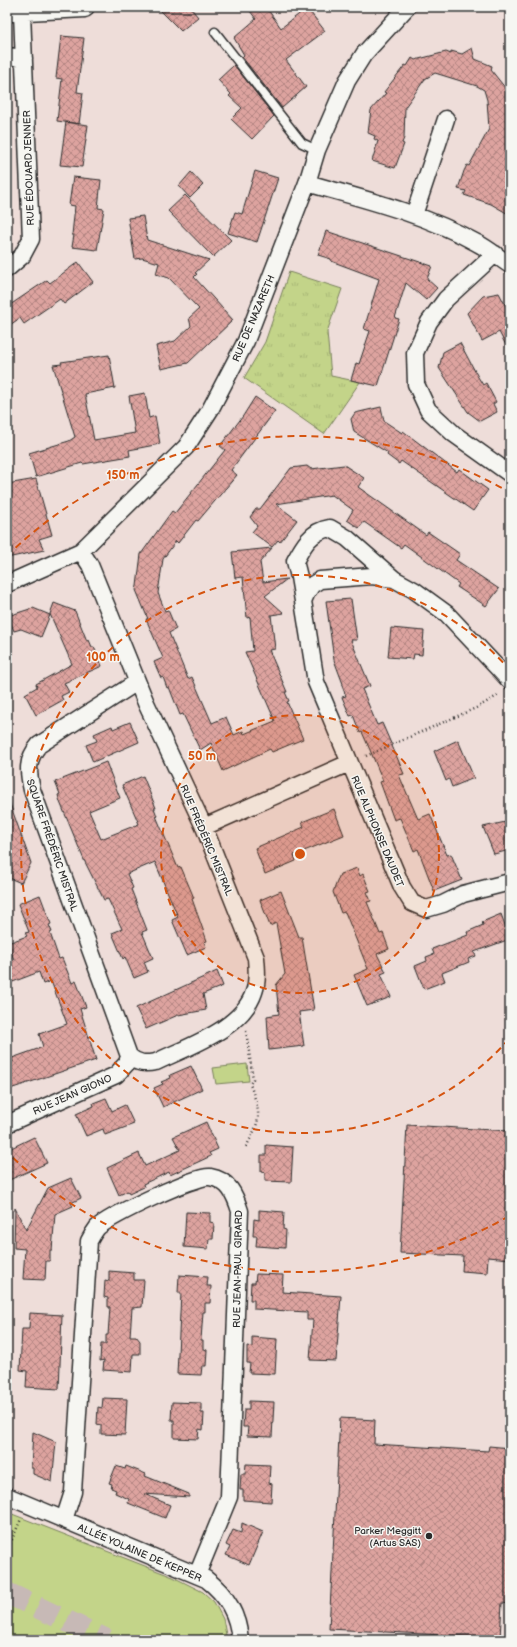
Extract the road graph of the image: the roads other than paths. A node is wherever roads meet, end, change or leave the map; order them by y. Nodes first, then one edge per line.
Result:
1 (407, 7) edge
2 (85, 9) dead end
3 (14, 13) edge
4 (215, 32) dead end
5 (7, 56) edge
6 (24, 58) junction
7 (446, 119) dead end
8 (317, 150) junction
9 (307, 183) junction
10 (414, 215) junction
11 (495, 254) junction
12 (510, 265) edge
13 (7, 268) edge
14 (510, 474) edge
15 (81, 551) junction
16 (394, 579) junction
17 (7, 584) edge
18 (303, 601) junction
19 (137, 682) junction
20 (507, 686) edge
21 (356, 760) junction
22 (204, 826) junction
23 (510, 882) edge
24 (129, 1056) junction
25 (7, 1124) edge
26 (7, 1496) edge
27 (64, 1520) junction
28 (197, 1575) junction
29 (240, 1640) edge

1 - 8 street, RUE DE NAZARETH
2 - 3 street, RUE ÉDOUARD JENNER
3 - 6 street, RUE ÉDOUARD JENNER
4 - 8 lane
5 - 6 street
6 - 13 street, RUE ÉDOUARD JENNER
7 - 10 street
8 - 9 street, RUE DE NAZARETH
9 - 10 street
9 - 15 street, RUE DE NAZARETH
10 - 11 street
11 - 12 street
11 - 14 street
15 - 17 street, RUE DE NAZARETH
15 - 19 street, RUE FRÉDÉRIC MISTRAL
16 - 18 street
16 - 18 street
16 - 20 street
18 - 21 street
19 - 22 street, RUE FRÉDÉRIC MISTRAL
19 - 24 street, SQUARE FRÉDÉRIC MISTRAL
21 - 22 street, RUE ALPHONSE DAUDET
21 - 23 street, RUE ALPHONSE DAUDET
22 - 24 street, RUE FRÉDÉRIC MISTRAL
24 - 25 street, RUE JEAN GIONO
26 - 27 street, ALLÉE YOLAINE DE KEPPER
27 - 28 street, ALLÉE YOLAINE DE KEPPER
27 - 28 street, RUE JEAN-PAUL GIRARD
28 - 29 street, ALLÉE YOLAINE DE KEPPER

